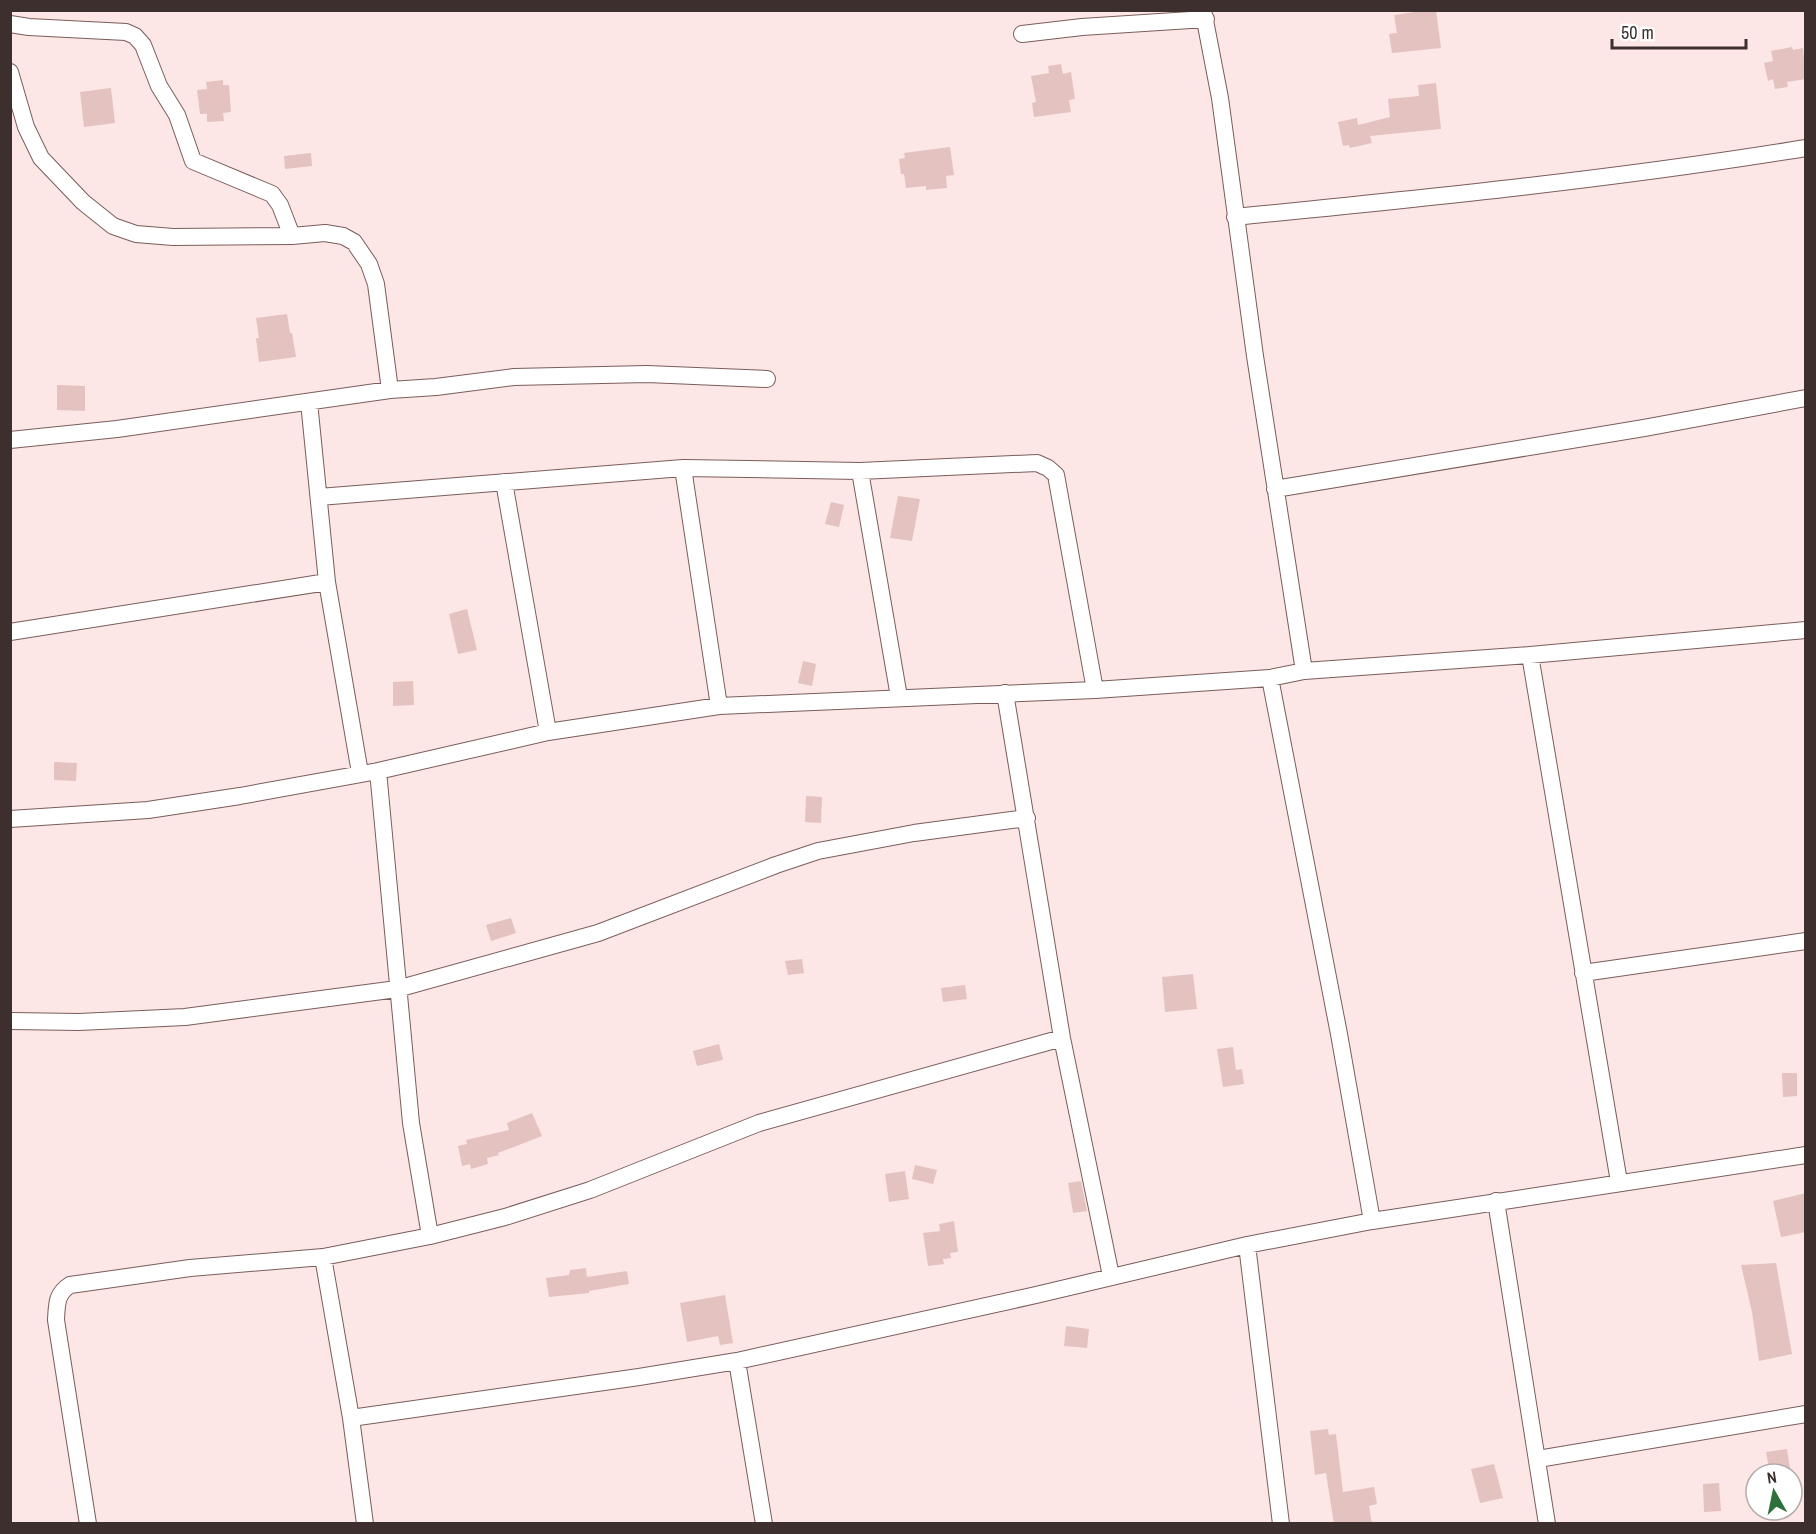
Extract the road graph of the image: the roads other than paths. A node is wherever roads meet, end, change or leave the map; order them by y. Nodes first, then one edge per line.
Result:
1 (1204, 15) edge
2 (30, 19) edge
3 (10, 24) edge
4 (1022, 34) dead end
5 (10, 72) edge
6 (1806, 148) edge
7 (1235, 217) junction
8 (292, 236) junction
9 (766, 379) dead end
10 (390, 390) junction
11 (1806, 398) edge
12 (309, 402) junction
13 (10, 440) edge
14 (683, 468) junction
15 (860, 471) junction
16 (504, 482) junction
17 (1275, 489) junction
18 (319, 497) junction
19 (327, 582) junction
20 (1806, 630) edge
21 (10, 632) edge
22 (1530, 655) junction
23 (1304, 671) junction
24 (1270, 678) junction
25 (1095, 690) junction
26 (1005, 693) junction
27 (899, 697) junction
28 (719, 706) junction
29 (548, 732) junction
30 (378, 771) junction
31 (360, 773) junction
32 (1027, 818) junction
33 (10, 819) edge
34 (1806, 941) edge
35 (1583, 973) junction
36 (397, 989) junction
37 (10, 1021) edge
38 (1062, 1038) junction
39 (1806, 1155) edge
40 (1619, 1182) junction
41 (1496, 1201) junction
42 (1372, 1221) junction
43 (430, 1236) junction
44 (1248, 1245) junction
45 (323, 1257) junction
46 (1111, 1276) junction
47 (738, 1361) junction
48 (1806, 1414) edge
49 (351, 1418) junction
50 (1538, 1459) junction
51 (88, 1524) edge
52 (365, 1524) edge
53 (764, 1524) edge
54 (1281, 1524) edge
55 (1547, 1524) edge

1 - 4 street
1 - 7 street
2 - 3 street
2 - 8 street
5 - 8 street
6 - 7 street
7 - 17 street
8 - 10 street
9 - 10 street
10 - 12 street
11 - 17 street
12 - 13 street
12 - 18 street
14 - 15 street
14 - 16 street
14 - 28 street
15 - 25 street
15 - 27 street
16 - 18 street
16 - 29 street
17 - 23 street
18 - 19 street
19 - 21 street
19 - 31 street
20 - 22 street
22 - 23 street
22 - 35 street
23 - 24 street
24 - 25 street
24 - 42 street
25 - 26 street
26 - 27 street
26 - 32 street
27 - 28 street
28 - 29 street
29 - 30 street
30 - 31 street
30 - 36 street
31 - 33 street
32 - 36 street
32 - 38 street
34 - 35 street
35 - 40 street
36 - 37 street
36 - 43 street
38 - 43 street
38 - 46 street
39 - 40 street
40 - 41 street
41 - 42 street
41 - 50 street
42 - 44 street
43 - 45 street
44 - 46 street
44 - 54 street
45 - 49 street
45 - 51 street
46 - 47 street
47 - 49 street
47 - 53 street
48 - 50 street
49 - 52 street
50 - 55 street

